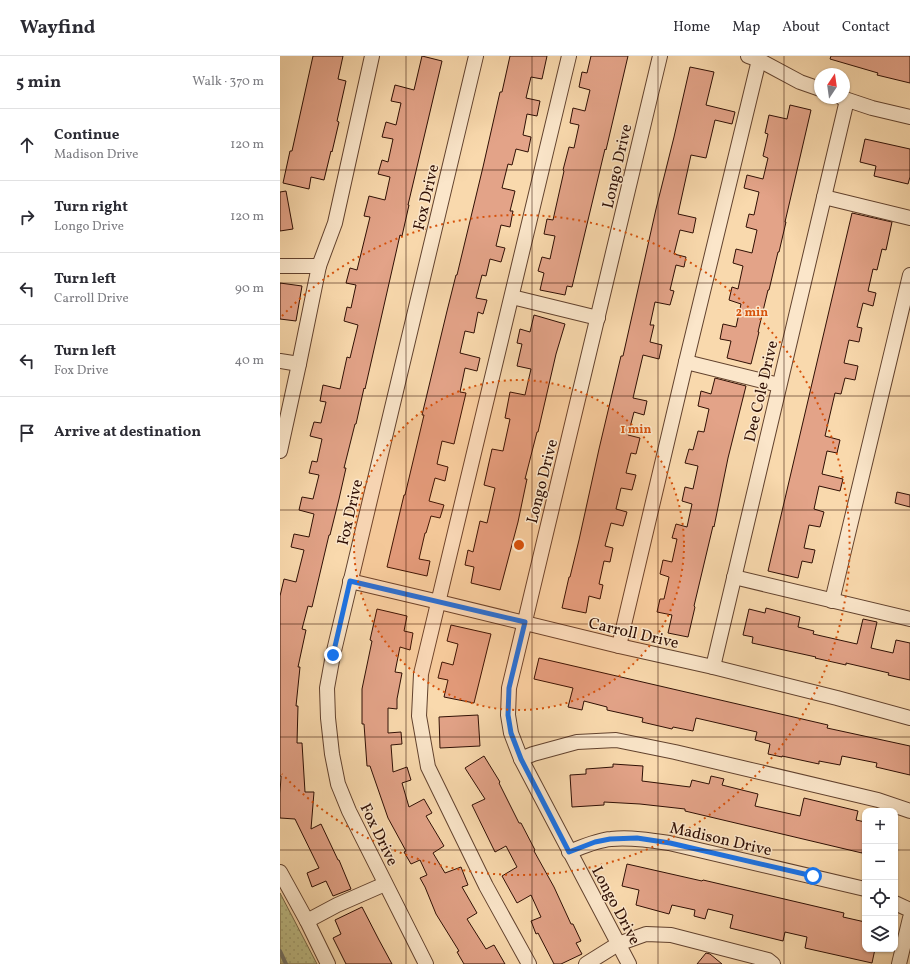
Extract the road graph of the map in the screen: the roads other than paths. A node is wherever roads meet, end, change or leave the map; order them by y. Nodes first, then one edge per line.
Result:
1 (372, 56) edge
2 (476, 56) edge
3 (569, 56) edge
4 (660, 56) edge
5 (754, 58) edge
6 (814, 88) edge
7 (850, 101) edge
8 (843, 104) edge
9 (910, 117) edge
10 (824, 197) junction
11 (910, 218) edge
12 (280, 266) edge
13 (318, 266) junction
14 (910, 274) edge
15 (512, 297) junction
16 (598, 318) junction
17 (280, 361) edge
18 (686, 362) junction
19 (300, 364) junction
20 (779, 385) junction
21 (280, 451) edge
22 (734, 577) junction
23 (350, 581) junction
24 (832, 600) junction
25 (439, 602) junction
26 (910, 620) edge
27 (525, 622) junction
28 (619, 646) junction
29 (713, 667) junction
30 (910, 718) edge
31 (521, 759) junction
32 (910, 811) edge
33 (569, 852) junction
34 (280, 872) edge
35 (385, 884) junction
36 (862, 888) edge
37 (898, 904) edge
38 (910, 910) edge
39 (910, 918) edge
40 (307, 921) junction
41 (618, 944) junction
42 (328, 964) edge
43 (426, 964) edge
44 (529, 964) edge
45 (586, 964) edge
46 (629, 964) edge
47 (773, 964) edge
48 (899, 964) edge

1 - 13 street
2 - 23 street, Fox Drive
3 - 15 street
4 - 16 street, Longo Drive
5 - 6 street
5 - 18 street
7 - 9 street
8 - 10 street, Dee Cole Drive
10 - 11 street
10 - 20 street, Dee Cole Drive
12 - 13 street
13 - 19 street
14 - 24 street
15 - 16 street
15 - 25 street
16 - 27 street, Longo Drive
17 - 19 street
18 - 20 street
18 - 28 street
19 - 21 street
20 - 22 street, Dee Cole Drive
22 - 24 street
22 - 29 street, Dee Cole Drive
23 - 25 street, Carroll Drive
23 - 35 street, Fox Drive
24 - 26 street
25 - 27 street, Carroll Drive
25 - 44 street
27 - 28 street, Carroll Drive
27 - 31 street, Longo Drive
28 - 29 street, Carroll Drive
29 - 30 street, Carroll Drive
31 - 32 street
31 - 33 street, Longo Drive
33 - 36 street, Madison Drive
33 - 41 street, Longo Drive
34 - 40 street
35 - 40 street
35 - 43 street, Fox Drive
37 - 38 street
39 - 48 street
40 - 42 street
41 - 45 street
41 - 46 street, Longo Drive
41 - 47 street

